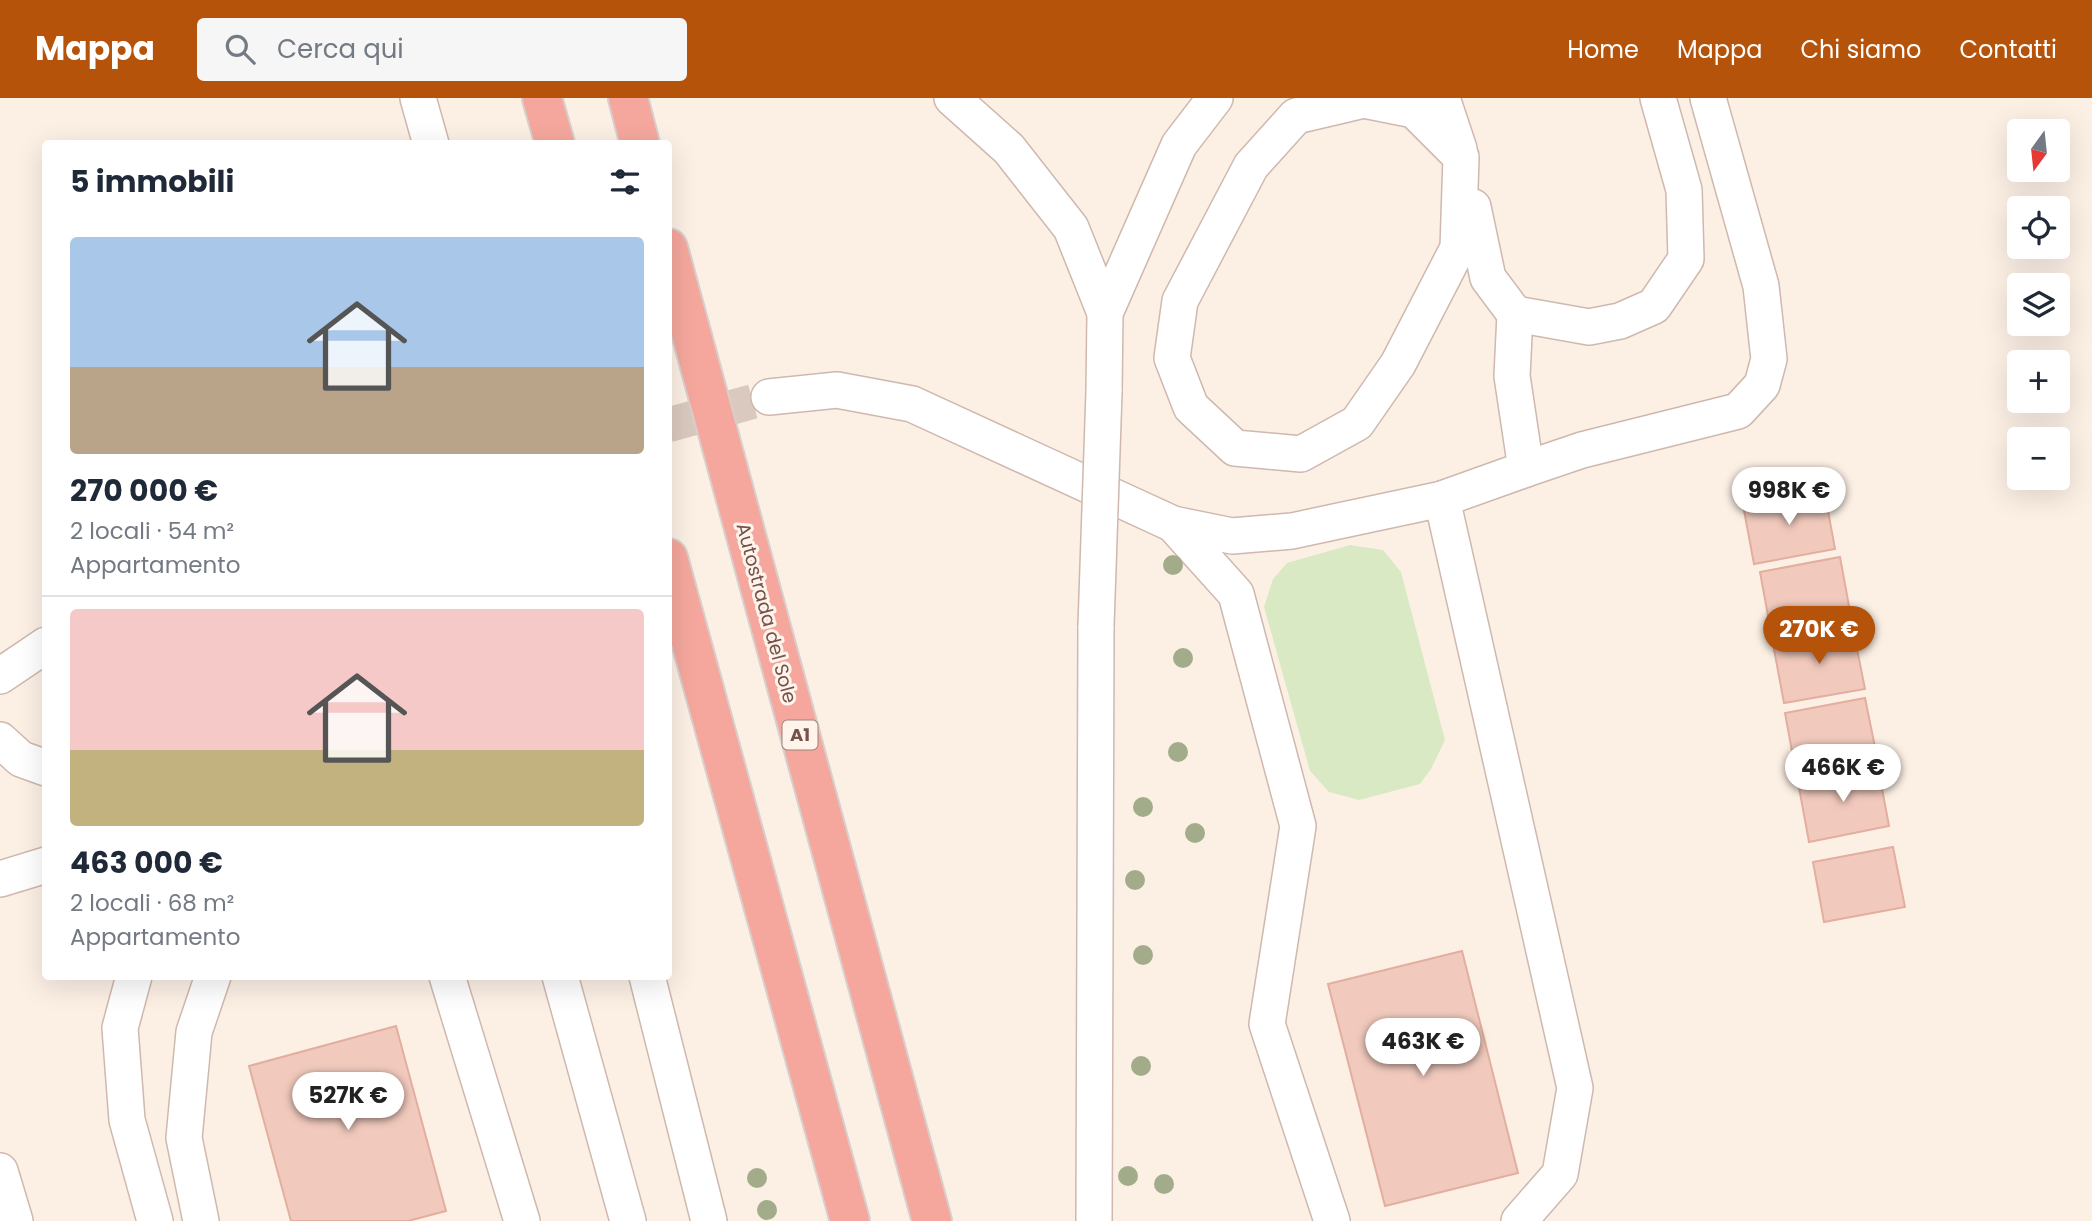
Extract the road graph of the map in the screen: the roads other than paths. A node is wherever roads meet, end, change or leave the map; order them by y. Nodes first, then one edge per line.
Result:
1 (418, 98) edge
2 (542, 98) edge
3 (628, 98) edge
4 (1215, 98) edge
5 (1442, 98) edge
6 (1658, 98) edge
7 (1708, 98) edge
8 (957, 100) edge
9 (430, 140) edge
10 (554, 140) edge
11 (639, 140) edge
12 (1461, 157) junction
13 (672, 263) edge
14 (1105, 313) junction
15 (1515, 314) junction
16 (769, 397) tunnel mouth
17 (1526, 468) junction
18 (1442, 499) junction
19 (1173, 524) junction
20 (672, 573) edge
21 (42, 648) edge
22 (0, 676) edge
23 (0, 740) edge
24 (42, 767) edge
25 (42, 866) edge
26 (0, 879) edge
27 (133, 980) edge
28 (212, 980) edge
29 (447, 980) edge
30 (561, 980) edge
31 (648, 980) edge
32 (0, 1171) edge
33 (15, 1221) edge
34 (155, 1221) edge
35 (201, 1221) edge
36 (522, 1221) edge
37 (628, 1221) edge
38 (709, 1221) edge
39 (850, 1221) edge
40 (932, 1221) edge
41 (1094, 1221) edge
42 (1332, 1221) edge
43 (1519, 1221) edge

1 - 9 lane
2 - 10 highway
3 - 11 highway
4 - 14 lane
5 - 12 lane
6 - 15 lane
7 - 17 lane
8 - 14 lane
12 - 12 lane
12 - 15 lane
13 - 40 highway, Autostrada del Sole / A1
14 - 41 lane, bridge
15 - 17 lane
16 - 19 lane
17 - 18 lane
18 - 19 lane
18 - 43 lane
19 - 42 lane
20 - 39 highway
21 - 22 lane
23 - 24 lane
25 - 26 lane
27 - 34 lane
28 - 35 lane
29 - 36 lane
30 - 37 lane
31 - 38 lane
32 - 33 lane

